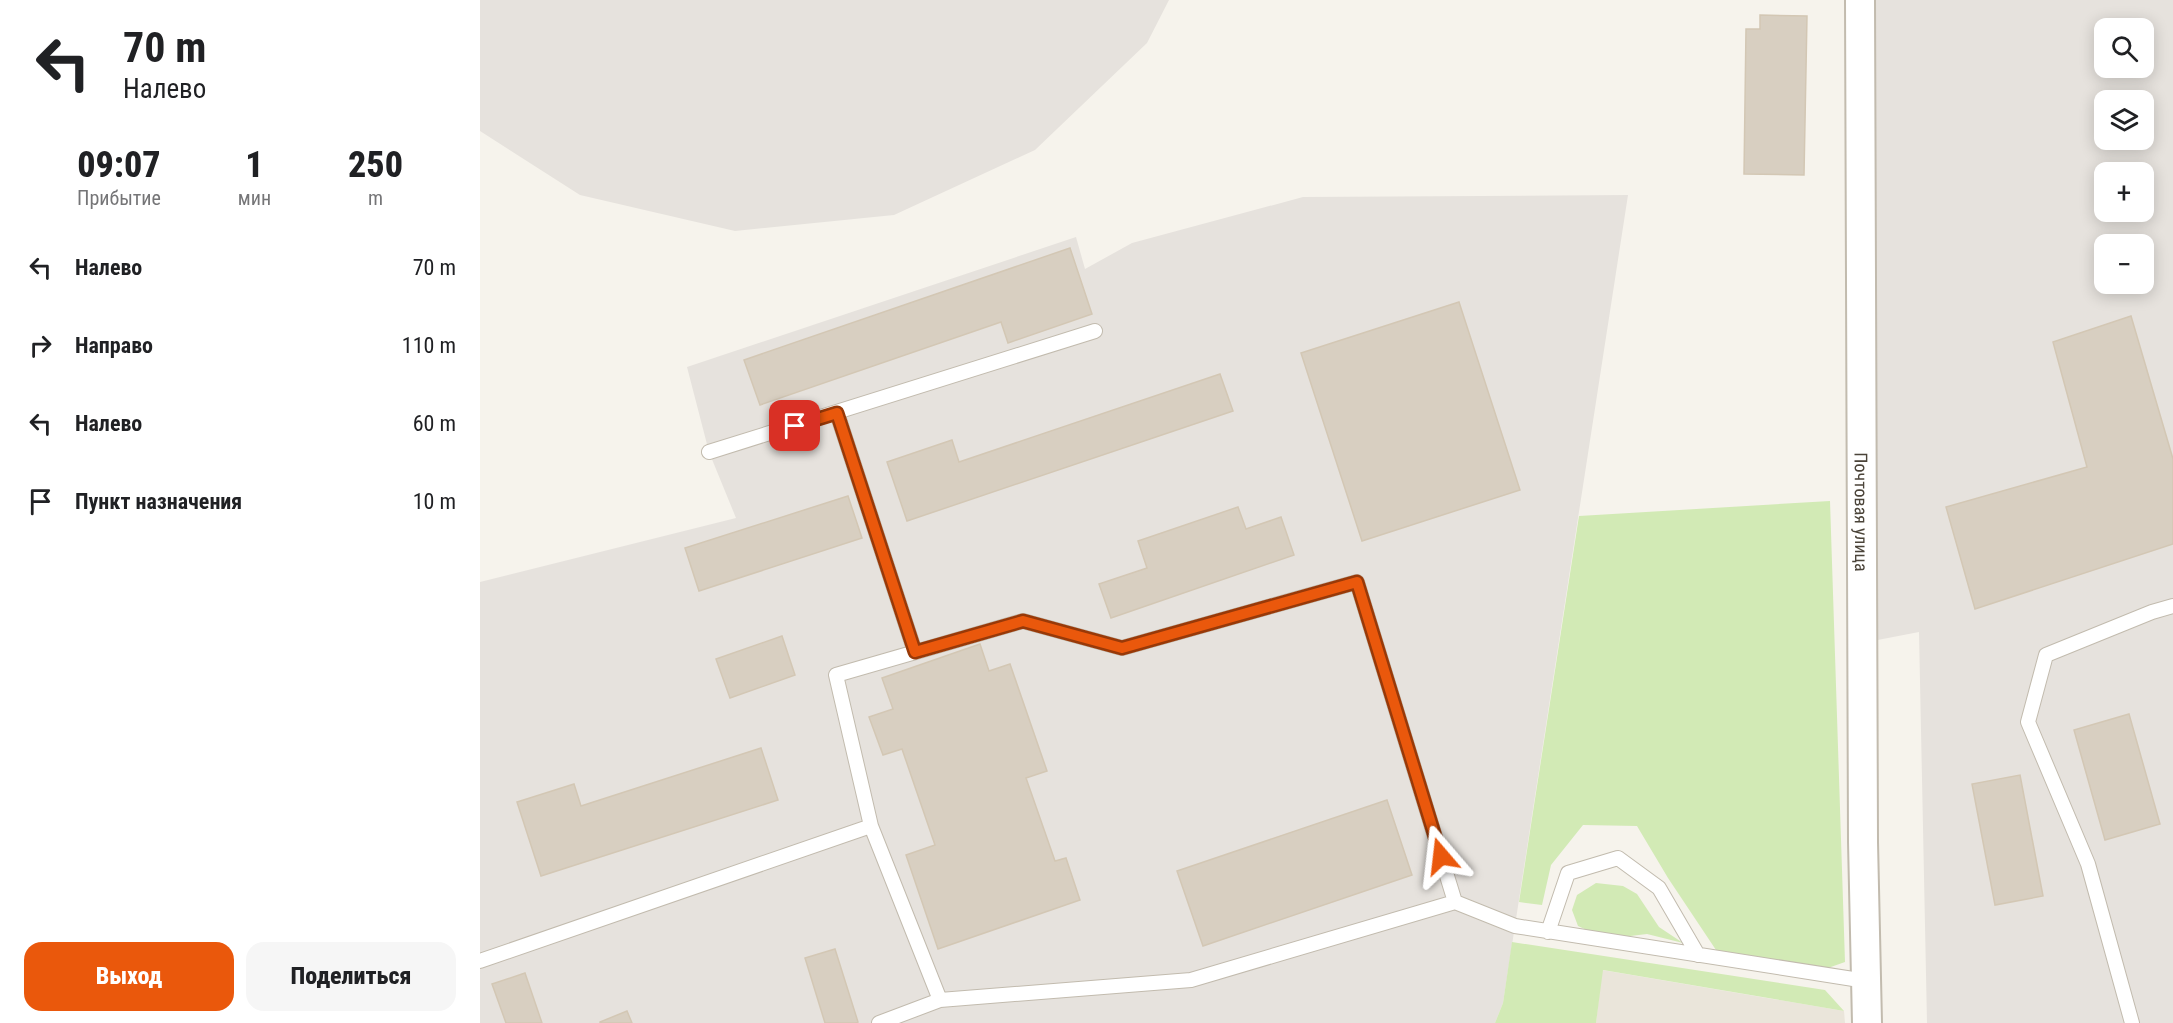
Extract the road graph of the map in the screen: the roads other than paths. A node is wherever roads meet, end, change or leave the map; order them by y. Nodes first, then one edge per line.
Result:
1 (1860, 0) edge
2 (1095, 332) dead end
3 (837, 413) junction
4 (709, 452) dead end
5 (2173, 606) edge
6 (915, 652) junction
7 (872, 826) junction
8 (1455, 902) junction
9 (1548, 932) junction
10 (1698, 955) junction
11 (480, 961) edge
12 (1866, 981) junction
13 (940, 1000) junction
14 (879, 1023) edge
15 (1867, 1023) edge
16 (2132, 1023) edge

1 - 12 street, Почтовая улица
2 - 3 lane
3 - 4 lane
3 - 6 lane
5 - 16 lane
6 - 7 lane
6 - 8 lane
7 - 11 lane
7 - 13 lane
8 - 9 lane
8 - 13 lane
9 - 10 lane
9 - 10 lane
10 - 12 lane
12 - 15 street, Почтовая улица
13 - 14 lane

